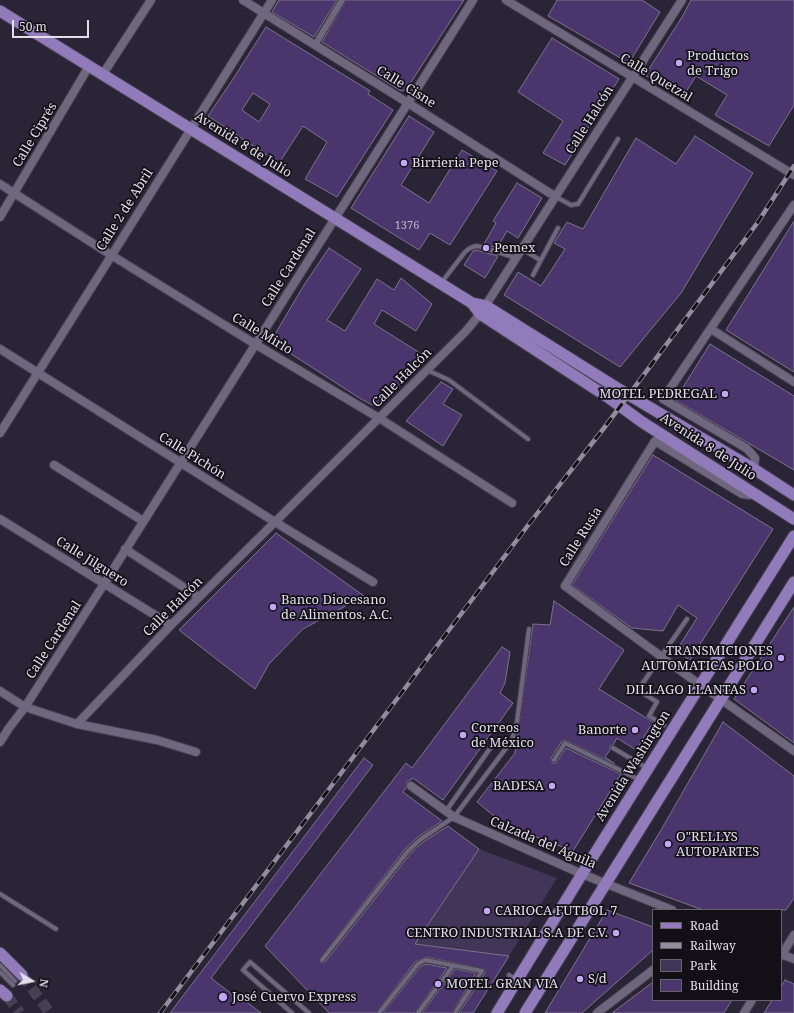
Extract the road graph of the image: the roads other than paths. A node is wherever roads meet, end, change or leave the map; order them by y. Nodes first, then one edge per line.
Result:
1 (151, 0) edge
2 (243, 0) edge
3 (272, 0) edge
4 (342, 0) edge
5 (473, 0) edge
6 (506, 0) edge
7 (682, 0) edge
8 (0, 11) edge
9 (264, 13) junction
10 (315, 45) junction
11 (89, 66) junction
12 (103, 74) junction
13 (632, 78) junction
14 (408, 103) junction
15 (190, 129) junction
16 (618, 139) dead end
17 (794, 175) edge
18 (0, 184) edge
19 (15, 193) junction
20 (556, 197) junction
21 (794, 205) edge
22 (0, 217) edge
23 (335, 218) junction
24 (558, 228) dead end
25 (522, 249) junction
26 (111, 255) junction
27 (516, 258) junction
28 (540, 260) junction
29 (533, 275) dead end
30 (440, 283) junction
31 (483, 310) junction
32 (710, 329) junction
33 (255, 344) junction
34 (0, 349) edge
35 (427, 370) junction
36 (37, 373) junction
37 (794, 382) edge
38 (379, 418) junction
39 (0, 433) edge
40 (528, 439) dead end
41 (180, 463) junction
42 (54, 465) dead end
43 (754, 470) junction
44 (755, 494) junction
45 (794, 495) edge
46 (512, 503) dead end
47 (0, 519) edge
48 (794, 519) edge
49 (143, 521) junction
50 (275, 522) junction
51 (794, 536) edge
52 (125, 549) junction
53 (373, 582) dead end
54 (794, 582) edge
55 (104, 584) junction
56 (199, 597) junction
57 (687, 619) dead end
58 (171, 625) junction
59 (529, 629) dead end
60 (661, 656) junction
61 (700, 685) junction
62 (0, 691) edge
63 (721, 700) junction
64 (25, 707) junction
65 (77, 724) junction
66 (664, 725) dead end
67 (4, 728) edge
68 (0, 742) edge
69 (491, 747) dead end
70 (613, 748) dead end
71 (794, 751) edge
72 (196, 752) dead end
73 (554, 760) dead end
74 (648, 769) junction
75 (641, 780) junction
76 (412, 786) dead end
77 (446, 812) junction
78 (454, 817) junction
79 (582, 874) junction
80 (606, 883) junction
81 (0, 894) edge
82 (670, 909) edge
83 (56, 929) dead end
84 (794, 935) edge
85 (0, 952) edge
86 (782, 953) edge
87 (782, 955) edge
88 (794, 959) edge
89 (322, 960) dead end
90 (0, 965) edge
91 (453, 966) junction
92 (652, 971) edge
93 (0, 972) edge
94 (19, 978) joint
95 (13, 985) dead end
96 (751, 1001) edge
97 (292, 1013) edge
98 (309, 1013) edge
99 (379, 1013) edge
100 (418, 1013) edge
101 (455, 1013) edge
102 (497, 1013) edge
103 (525, 1013) edge
104 (598, 1013) edge
105 (744, 1013) edge

1 - 12 street
2 - 9 street, Calle Cisne
3 - 9 street, Calle 2 de Abril
4 - 10 street
5 - 14 street, Calle Cardenal
6 - 13 street, Calle Quetzal
7 - 13 street, Calle Halcón
8 - 11 main road, Avenida 8 de Julio
9 - 10 street, Calle Cisne
9 - 15 street, Calle 2 de Abril
10 - 14 street, Calle Cisne
11 - 12 main road, Avenida 8 de Julio
11 - 19 street, Calle Ciprés
12 - 15 main road, Avenida 8 de Julio
13 - 17 street, Calle Quetzal
13 - 20 street, Calle Halcón
14 - 20 street, Calle Cisne
14 - 23 street, Calle Cardenal
15 - 23 main road, Avenida 8 de Julio
15 - 26 street, Calle 2 de Abril
16 - 20 lane
18 - 19 street, Calle Mirlo
19 - 22 street, Calle Ciprés
19 - 26 street, Calle Mirlo
20 - 25 street, Calle Halcón
21 - 32 street
23 - 30 main road, Avenida 8 de Julio
23 - 33 street, Calle Cardenal
24 - 28 lane
25 - 27 street, Calle Halcón
25 - 28 lane
26 - 33 street, Calle Mirlo
26 - 36 street, Calle 2 de Abril
27 - 30 lane
27 - 31 street, Calle Halcón
28 - 29 lane
30 - 31 main road, Avenida 8 de Julio
31 - 35 street, Calle Halcón
31 - 43 main road, Avenida 8 de Julio
31 - 44 main road, Avenida 8 de Julio
32 - 37 street
32 - 43 street
33 - 38 street, Calle Mirlo
33 - 41 street, Calle Cardenal
34 - 36 street, Calle Pichón
35 - 38 street, Calle Halcón
35 - 40 lane
36 - 39 street, Calle 2 de Abril
36 - 41 street, Calle Pichón
38 - 46 street, Calle Mirlo
38 - 50 street, Calle Halcón
41 - 49 street, Calle Cardenal
41 - 50 street, Calle Pichón
42 - 49 street
43 - 45 main road, Avenida 8 de Julio
44 - 48 main road, Avenida 8 de Julio
44 - 60 street, Calle Rusia
47 - 55 street, Calle Jilguero
49 - 52 street, Calle Cardenal
50 - 53 street, Calle Pichón
50 - 56 street, Calle Halcón
51 - 61 main road, Avenida Washington
52 - 55 street, Calle Cardenal
52 - 56 street
54 - 63 main road
55 - 58 street, Calle Jilguero
55 - 64 street, Calle Cardenal
56 - 58 street, Calle Halcón
57 - 60 lane
58 - 65 street, Calle Halcón
59 - 78 lane
60 - 61 street, Calle Rusia
60 - 66 lane
61 - 63 street, Calle Rusia
61 - 74 main road, Avenida Washington
62 - 64 street
63 - 71 street, Calle Rusia
63 - 80 main road
64 - 65 street
64 - 67 street, Calle Cardenal
65 - 72 street
67 - 68 street, Calle Cardenal
69 - 77 lane
70 - 74 lane
73 - 75 lane
74 - 75 main road, Avenida Washington
75 - 79 main road, Avenida Washington
76 - 77 street, Calzada del Águila
77 - 78 street, Calzada del Águila
78 - 79 street, Calzada del Águila
78 - 89 lane
79 - 80 street, Calzada del Águila
79 - 102 main road, Avenida Washington
80 - 82 street, Calzada del Águila
80 - 103 main road
81 - 83 lane
84 - 86 street
85 - 94 main road
87 - 88 street
90 - 94 lane
91 - 99 lane
91 - 100 lane
91 - 101 lane
92 - 104 street
93 - 95 lane
96 - 105 street
97 - 98 lane

